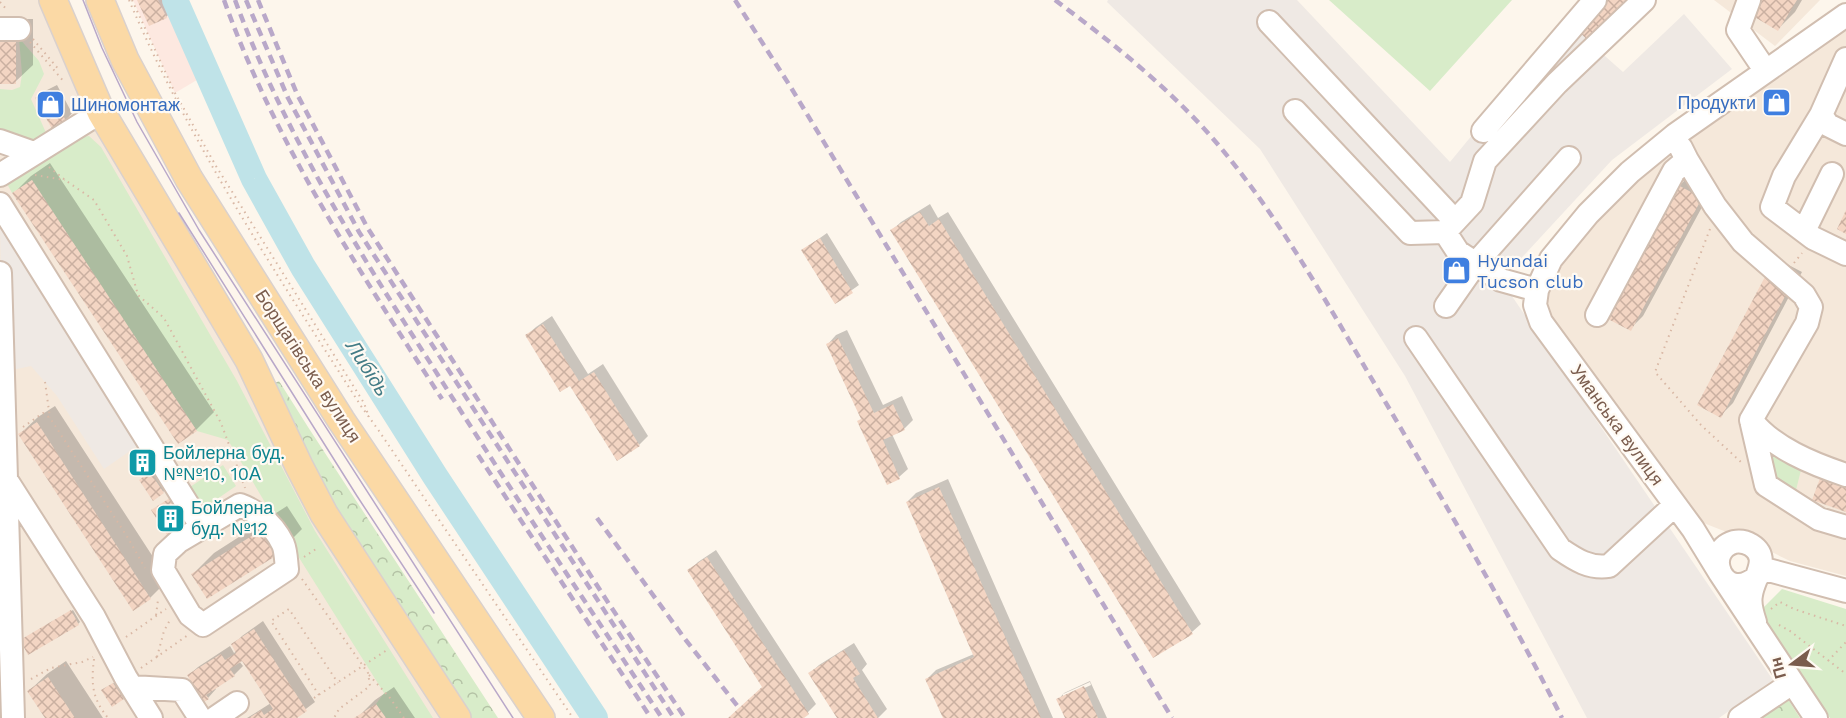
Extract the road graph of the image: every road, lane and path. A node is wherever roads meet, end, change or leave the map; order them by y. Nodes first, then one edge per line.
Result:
1 (53, 0) edge
2 (100, 0) edge
3 (130, 0) edge
4 (1595, 0) edge
5 (1644, 0) edge
6 (1749, 0) edge
7 (0, 7) edge
8 (1846, 15) edge
9 (1269, 22) dead end
10 (9, 29) edge
11 (1846, 59) edge
12 (1765, 70) junction
13 (71, 90) dead end
14 (1295, 111) dead end
15 (101, 112) junction
16 (1821, 115) junction
17 (1483, 131) dead end
18 (1846, 134) edge
19 (1675, 135) junction
20 (0, 141) edge
21 (1569, 158) dead end
22 (1687, 160) junction
23 (34, 164) junction
24 (1832, 174) dead end
25 (0, 175) edge
26 (65, 180) junction
27 (0, 204) edge
28 (1718, 210) junction
29 (1450, 226) junction
30 (1803, 231) junction
31 (1846, 254) edge
32 (1476, 263) junction
33 (0, 273) edge
34 (1537, 290) junction
35 (1446, 306) dead end
36 (1596, 315) dead end
37 (1416, 338) dead end
38 (1, 372) edge
39 (45, 382) dead end
40 (50, 418) junction
41 (370, 420) junction
42 (1750, 420) junction
43 (16, 431) dead end
44 (375, 435) dead end
45 (1742, 462) dead end
46 (1846, 475) edge
47 (6, 479) junction
48 (1675, 505) junction
49 (253, 510) junction
50 (4, 519) edge
51 (201, 526) junction
52 (1846, 527) edge
53 (1694, 529) junction
54 (1730, 543) junction
55 (287, 569) junction
56 (1759, 572) junction
57 (1720, 573) junction
58 (150, 576) dead end
59 (1846, 591) edge
60 (5, 592) edge
61 (157, 594) dead end
62 (181, 599) junction
63 (156, 616) junction
64 (1768, 622) junction
65 (203, 625) junction
66 (1846, 626) edge
67 (1846, 642) edge
68 (111, 648) junction
69 (390, 648) dead end
70 (157, 657) junction
71 (1828, 660) junction
72 (363, 666) junction
73 (44, 671) dead end
74 (368, 673) junction
75 (1846, 674) edge
76 (129, 683) junction
77 (338, 683) junction
78 (1792, 683) junction
79 (319, 695) junction
80 (314, 698) dead end
81 (237, 703) dead end
82 (13, 718) edge
83 (108, 718) edge
84 (151, 718) edge
85 (200, 718) edge
86 (215, 718) edge
87 (334, 718) edge
88 (404, 718) edge
89 (457, 718) edge
90 (541, 718) edge
91 (573, 718) edge
92 (1740, 718) edge
93 (1816, 718) edge

1 - 15 main road
2 - 90 main road, Борщагівська вулиця
3 - 41 path
3 - 41 path
4 - 17 street
5 - 29 street
6 - 12 street
7 - 10 path
8 - 12 street
9 - 29 street
10 - 13 path
11 - 16 street
12 - 19 street
14 - 29 street
15 - 23 street
15 - 89 main road
16 - 18 street
16 - 30 street
19 - 22 street
19 - 34 street
20 - 23 street
21 - 32 street
22 - 28 street
22 - 36 street
23 - 25 street
23 - 26 path
23 - 26 path
24 - 30 street
26 - 49 path
27 - 51 street
28 - 42 street
28 - 45 path
29 - 32 street
30 - 31 street
32 - 34 street
32 - 35 street
33 - 38 street
34 - 48 street, Уманська вулиця
37 - 48 street
38 - 47 street
39 - 40 path
40 - 43 path
40 - 58 path
41 - 44 path
41 - 91 path
42 - 46 street
42 - 52 street
47 - 50 street
47 - 68 street
48 - 53 street, Уманська вулиця
49 - 51 street
49 - 55 street
50 - 60 street
51 - 62 street
53 - 54 street
53 - 57 street, Уманська вулиця
54 - 56 street
54 - 57 street
55 - 65 street
55 - 72 path
56 - 57 street
56 - 59 street
56 - 64 street, Уманська вулиця
57 - 64 street, Уманська вулиця
60 - 82 street
61 - 63 path
62 - 63 path
62 - 65 street
62 - 70 path
63 - 68 path
64 - 66 path
64 - 71 path
64 - 78 street, Уманська вулиця
65 - 70 path
67 - 71 path
68 - 76 street
69 - 72 path
70 - 76 path
71 - 75 path
72 - 74 path
72 - 77 path
73 - 83 path
74 - 87 path
74 - 88 path
76 - 84 street
76 - 85 street
77 - 79 path
77 - 79 path
78 - 92 street
78 - 93 street, Уманська вулиця
79 - 80 path
81 - 86 street

